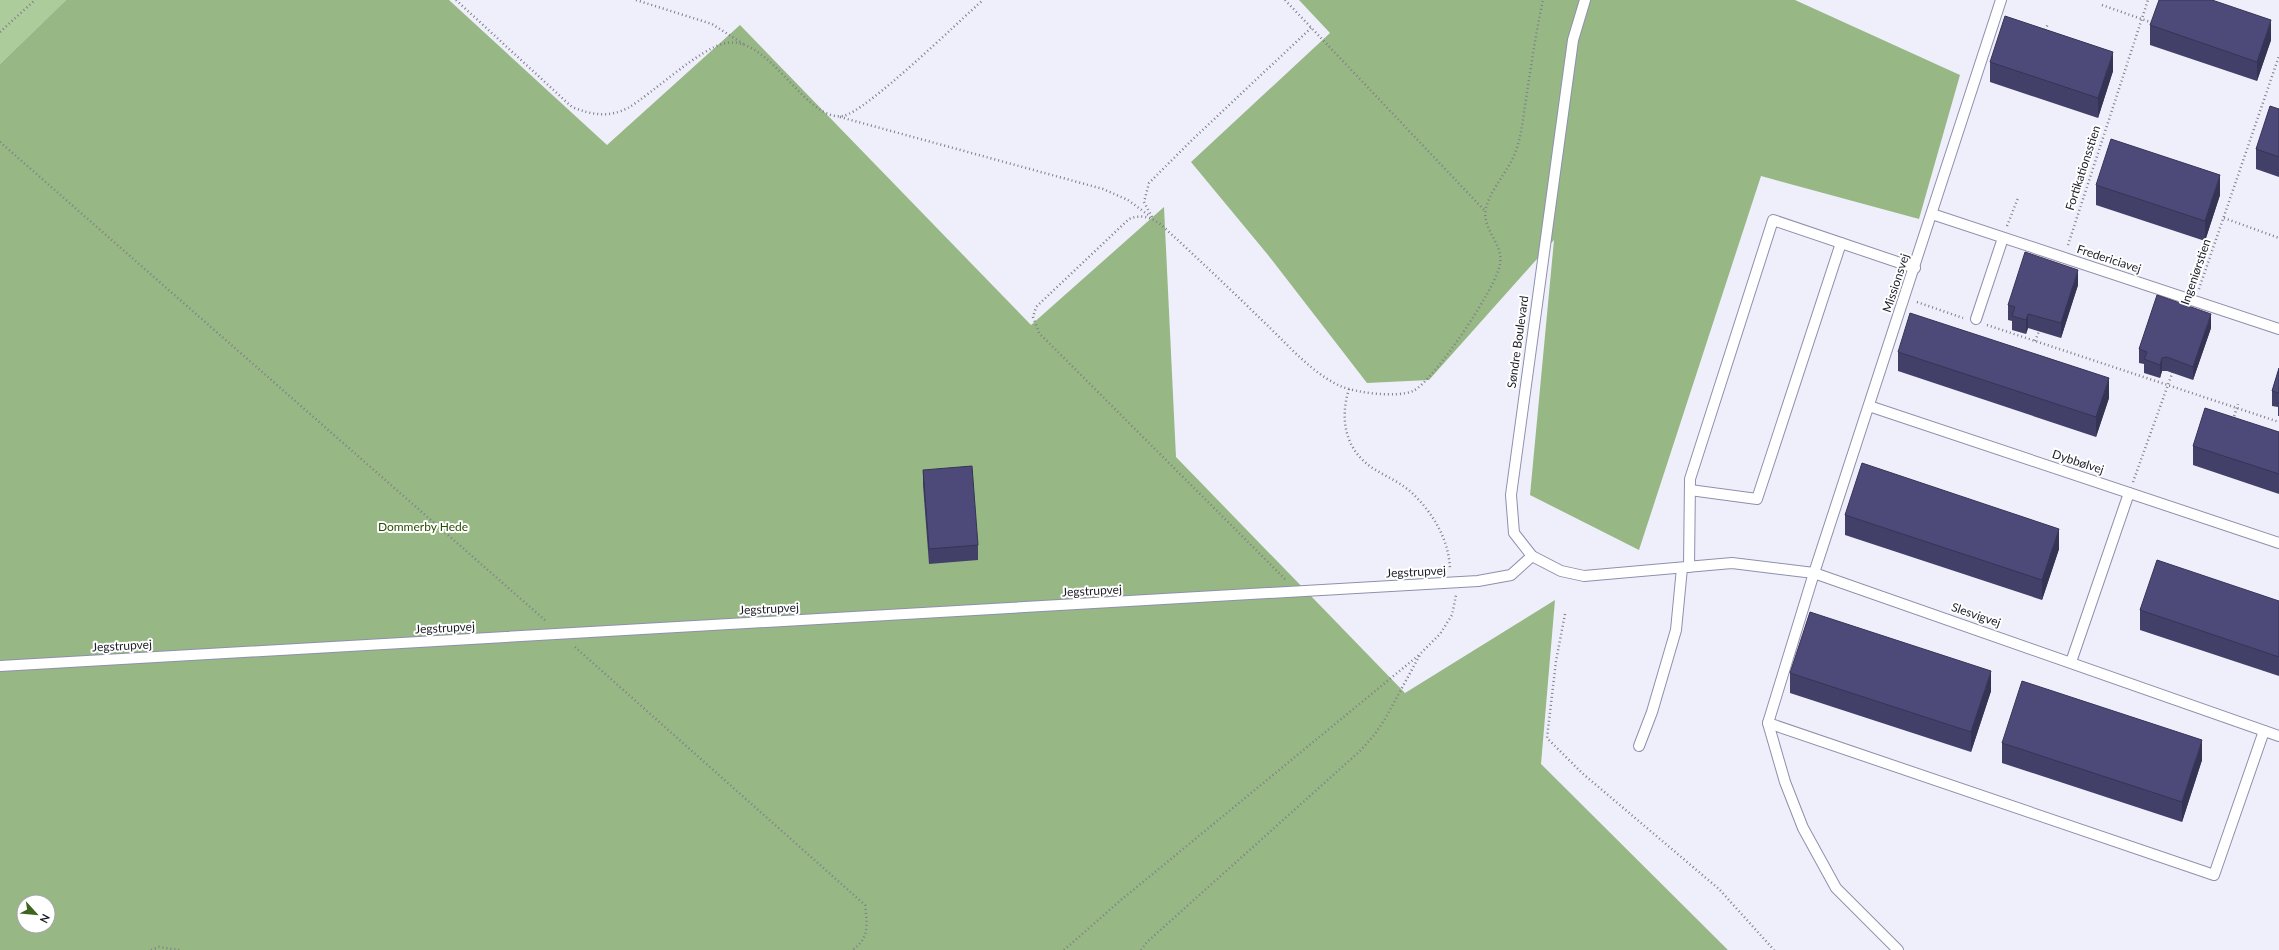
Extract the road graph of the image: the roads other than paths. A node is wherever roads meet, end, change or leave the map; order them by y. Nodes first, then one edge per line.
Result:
1 (1585, 0) edge
2 (2001, 0) edge
3 (1932, 214) junction
4 (2003, 238) junction
5 (1841, 243) junction
6 (1915, 268) junction
7 (1976, 321) road end
8 (2279, 329) edge
9 (1869, 406) junction
10 (1690, 490) junction
11 (2129, 493) junction
12 (2279, 543) edge
13 (1532, 556) junction
14 (1686, 567) junction
15 (1656, 570) joint
16 (1814, 573) junction
17 (2071, 662) junction
18 (0, 666) edge
19 (1768, 723) junction
20 (2264, 731) junction
21 (2279, 736) edge
22 (1639, 746) dead end
23 (1898, 950) edge

1 - 13 lane, Søndre Boulevard
2 - 3 lane, Missionsvej
3 - 4 lane, Fredericiavej
3 - 6 lane, Missionsvej
4 - 7 lane
4 - 8 lane, Fredericiavej
5 - 6 lane
5 - 10 lane
5 - 10 lane
6 - 9 lane, Missionsvej
9 - 11 lane, Dybbølvej
9 - 16 lane, Missionsvej
10 - 14 lane
11 - 12 lane, Dybbølvej
11 - 17 lane
13 - 15 lane, Søndre Boulevard
13 - 18 lane, Jegstrupvej
14 - 15 lane, Slesvigvej
14 - 16 lane, Slesvigvej
14 - 22 lane
16 - 17 lane, Slesvigvej
16 - 19 lane, Missionsvej
17 - 20 lane, Slesvigvej
19 - 20 lane
19 - 23 lane
20 - 21 lane, Slesvigvej

